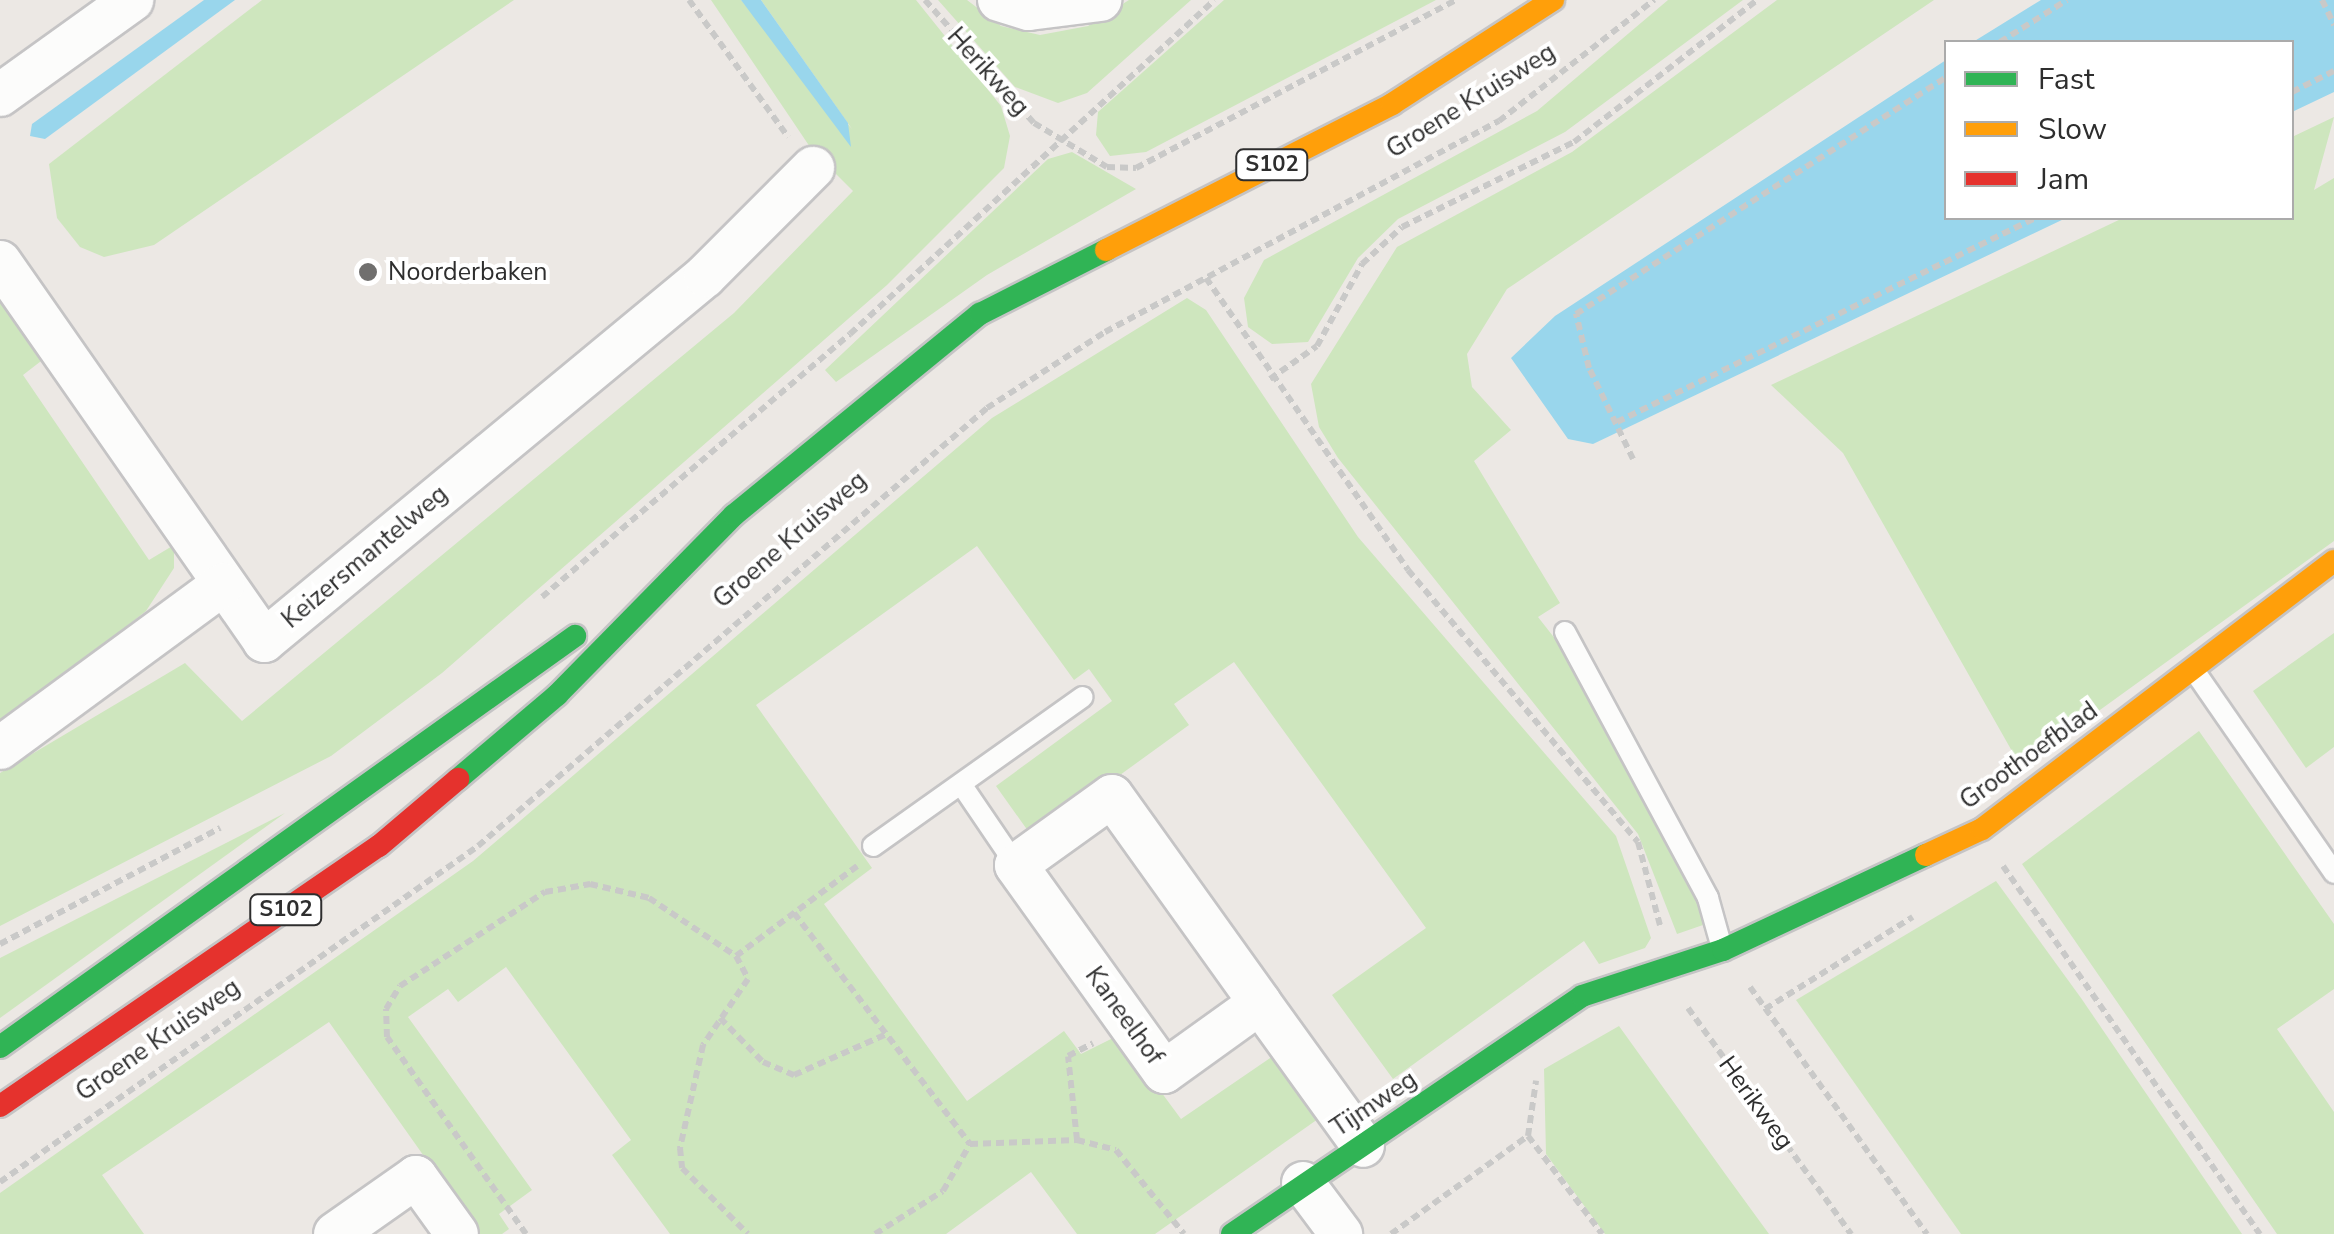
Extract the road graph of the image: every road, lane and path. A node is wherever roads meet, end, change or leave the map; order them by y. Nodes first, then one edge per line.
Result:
1 (132, 0) edge
2 (689, 0) edge
3 (925, 0) edge
4 (1000, 0) edge
5 (1100, 0) edge
6 (1214, 0) edge
7 (1456, 0) edge
8 (1554, 0) edge
9 (1654, 0) edge
10 (1757, 0) edge
11 (2067, 0) edge
12 (2322, 0) edge
13 (2334, 25) edge
14 (2003, 40) edge
15 (2334, 72) edge
16 (1944, 78) edge
17 (2294, 91) edge
18 (0, 95) edge
19 (1056, 138) junction
20 (813, 168) joint
21 (2032, 220) edge
22 (0, 262) edge
23 (1206, 278) junction
24 (1270, 379) junction
25 (1616, 422) junction
26 (1633, 459) dead end
27 (734, 516) junction
28 (2334, 561) edge
29 (223, 584) junction
30 (535, 603) dead end
31 (1565, 632) dead end
32 (2193, 669) junction
33 (1083, 696) dead end
34 (0, 748) edge
35 (961, 784) junction
36 (236, 819) dead end
37 (873, 846) joint
38 (1016, 865) junction
39 (1984, 873) dead end
40 (2334, 873) edge
41 (1933, 904) dead end
42 (794, 913) junction
43 (0, 944) edge
44 (1723, 950) junction
45 (736, 956) junction
46 (1670, 966) junction
47 (1260, 1003) junction
48 (720, 1018) junction
49 (1546, 1020) junction
50 (1130, 1024) junction
51 (886, 1034) junction
52 (0, 1047) edge
53 (0, 1106) edge
54 (1528, 1136) junction
55 (1077, 1140) junction
56 (970, 1144) junction
57 (1363, 1146) junction
58 (0, 1182) edge
59 (1302, 1183) junction
60 (336, 1234) edge
61 (457, 1234) edge
62 (526, 1234) edge
63 (748, 1234) edge
64 (875, 1234) edge
65 (1184, 1234) edge
66 (1232, 1234) edge
67 (1341, 1234) edge
68 (1391, 1234) edge
69 (1602, 1234) edge
70 (1851, 1234) edge
71 (1927, 1234) edge
72 (2260, 1234) edge

1 - 18 street
2 - 20 path
3 - 19 path, Herikweg
4 - 5 street
6 - 19 path
7 - 19 path
8 - 27 main road, Groene Kruisweg / S102
9 - 23 path, Groene Kruisweg
10 - 24 path
11 - 14 path
12 - 13 path
15 - 17 path
16 - 25 path
19 - 30 path
20 - 29 street, Keizersmantelweg
21 - 25 path
22 - 29 street, Keizersmantelweg
23 - 24 path, Herikweg
23 - 58 path, Groene Kruisweg
24 - 46 path, Herikweg
25 - 26 path
27 - 52 main road, Groene Kruisweg / S102
27 - 53 main road, Groene Kruisweg / S102
28 - 32 main road, Groothoefblad
29 - 34 street
31 - 44 lane
32 - 40 lane
32 - 44 main road, Groothoefblad
33 - 35 lane
35 - 37 lane
35 - 38 lane, Kaneelhof
36 - 43 path
37 - 42 path
38 - 47 street
38 - 50 street, Kaneelhof
39 - 72 path
41 - 71 path
42 - 45 path
42 - 51 path
44 - 46 main road, Groothoefblad
45 - 48 path
45 - 62 path
46 - 49 main road, Tijmweg
46 - 70 path, Herikweg
47 - 50 street, Kaneelhof
47 - 57 street
48 - 51 path
48 - 63 path
49 - 54 path
49 - 57 main road, Tijmweg
50 - 55 path
51 - 56 path
54 - 68 path
54 - 69 path
55 - 56 path
55 - 65 path
56 - 64 path
57 - 59 main road, Tijmweg
59 - 66 main road, Tijmweg
59 - 67 street
60 - 61 street

